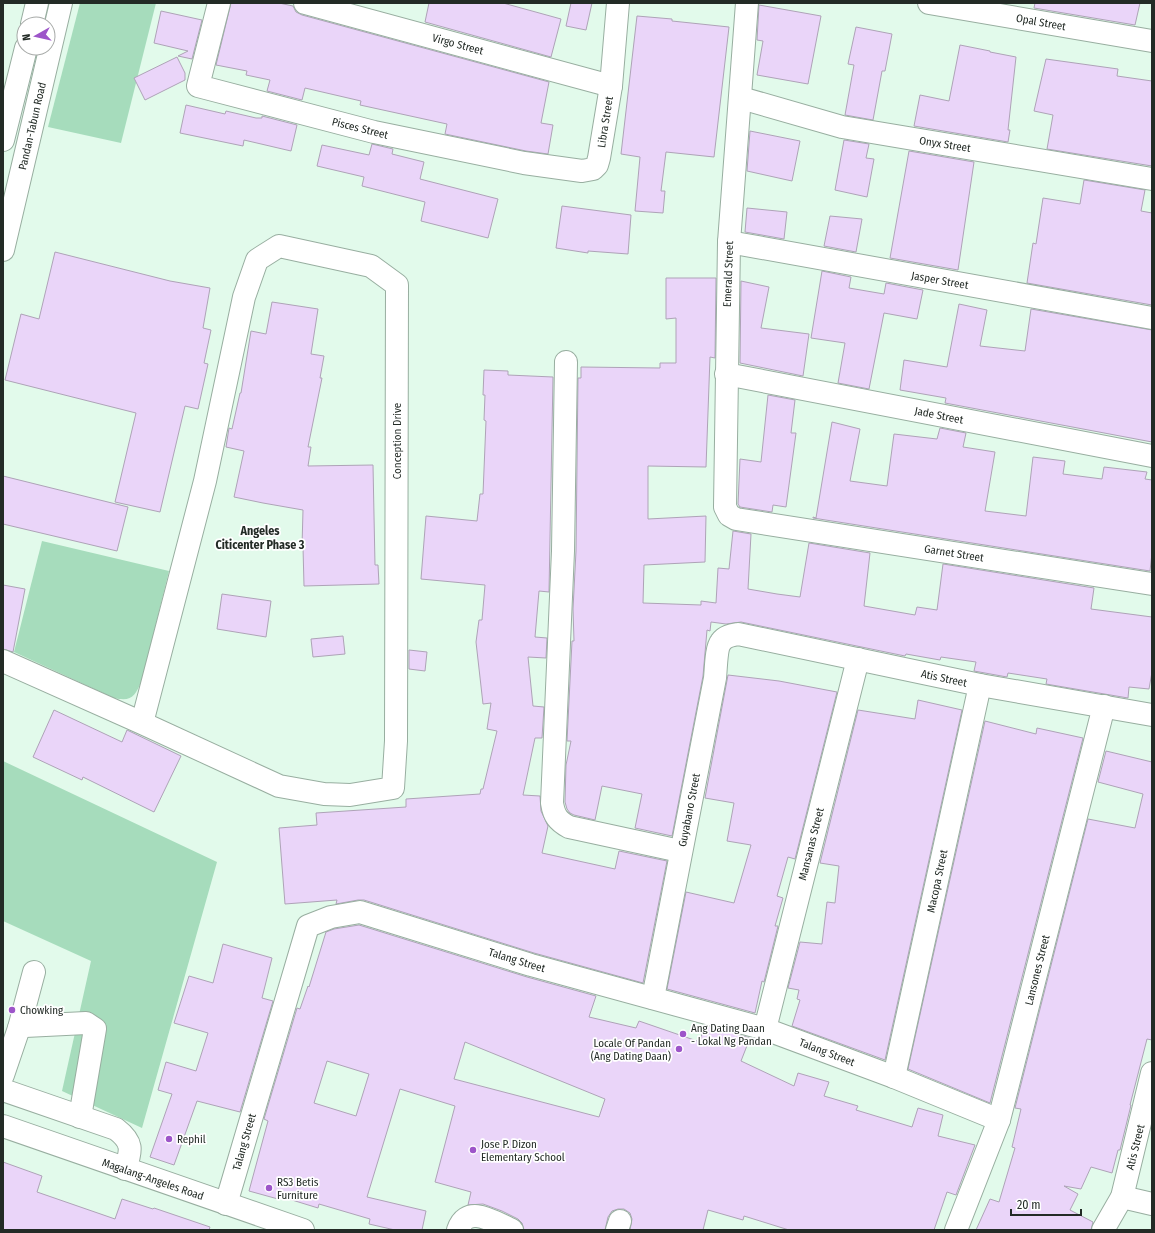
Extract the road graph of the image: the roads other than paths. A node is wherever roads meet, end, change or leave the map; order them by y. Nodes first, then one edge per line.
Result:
1 (37, 3) edge
2 (61, 3) edge
3 (220, 3) edge
4 (305, 3) edge
5 (618, 3) edge
6 (747, 3) edge
7 (929, 3) edge
8 (34, 16) edge
9 (1152, 41) edge
10 (24, 56) edge
11 (611, 86) junction
12 (741, 98) junction
13 (3, 140) edge
14 (524, 163) joint
15 (1152, 179) edge
16 (729, 242) junction
17 (3, 250) edge
18 (1152, 318) edge
19 (566, 362) dead end
20 (726, 374) junction
21 (1152, 456) edge
22 (757, 522) joint
23 (1152, 584) edge
24 (738, 634) joint
25 (858, 659) junction
26 (3, 661) edge
27 (980, 685) junction
28 (1104, 706) junction
29 (1152, 714) edge
30 (142, 723) junction
31 (680, 851) junction
32 (34, 972) dead end
33 (653, 998) junction
34 (19, 1028) junction
35 (765, 1029) junction
36 (1152, 1073) edge
37 (3, 1075) edge
38 (894, 1077) junction
39 (3, 1090) edge
40 (80, 1117) junction
41 (999, 1120) junction
42 (3, 1126) edge
43 (125, 1169) junction
44 (1122, 1197) junction
45 (226, 1204) junction
46 (1152, 1204) edge
47 (304, 1230) edge
48 (458, 1230) edge
49 (512, 1230) edge
50 (956, 1230) edge
51 (1103, 1230) edge

1 - 8 street
2 - 17 street, Pandan-Tabun Road
3 - 14 street, Pisces Street
4 - 11 street, Virgo Street
5 - 11 street, Libra Street
6 - 12 street, Emerald Street
7 - 9 street, Opal Street
10 - 13 street
11 - 14 street, Libra Street
12 - 15 street, Onyx Street
12 - 16 street, Emerald Street
16 - 18 street, Jasper Street
16 - 20 street, Emerald Street
19 - 31 street
20 - 21 street, Jade Street
20 - 22 street, Emerald Street
22 - 23 street, Garnet Street
24 - 25 street, Atis Street
24 - 31 street, Guyabano Street
25 - 27 street, Atis Street
25 - 35 street, Mansanas Street
26 - 30 street
27 - 28 street, Atis Street
27 - 38 street, Macopa Street
28 - 29 street, Atis Street
28 - 41 street, Lansones Street
30 - 30 street, Conception Drive
31 - 33 street, Guyabano Street
32 - 34 street
33 - 35 street, Talang Street
33 - 45 street, Talang Street
34 - 37 street
34 - 40 street
35 - 38 street, Talang Street
36 - 44 street, Atis Street
38 - 41 street, Talang Street
39 - 40 street
40 - 43 street
41 - 50 street, Lansones Street
42 - 43 street, Magalang-Angeles Road
43 - 45 street, Magalang-Angeles Road
44 - 46 street
44 - 51 street, Atis Street
45 - 47 street, Magalang-Angeles Road
48 - 49 street

